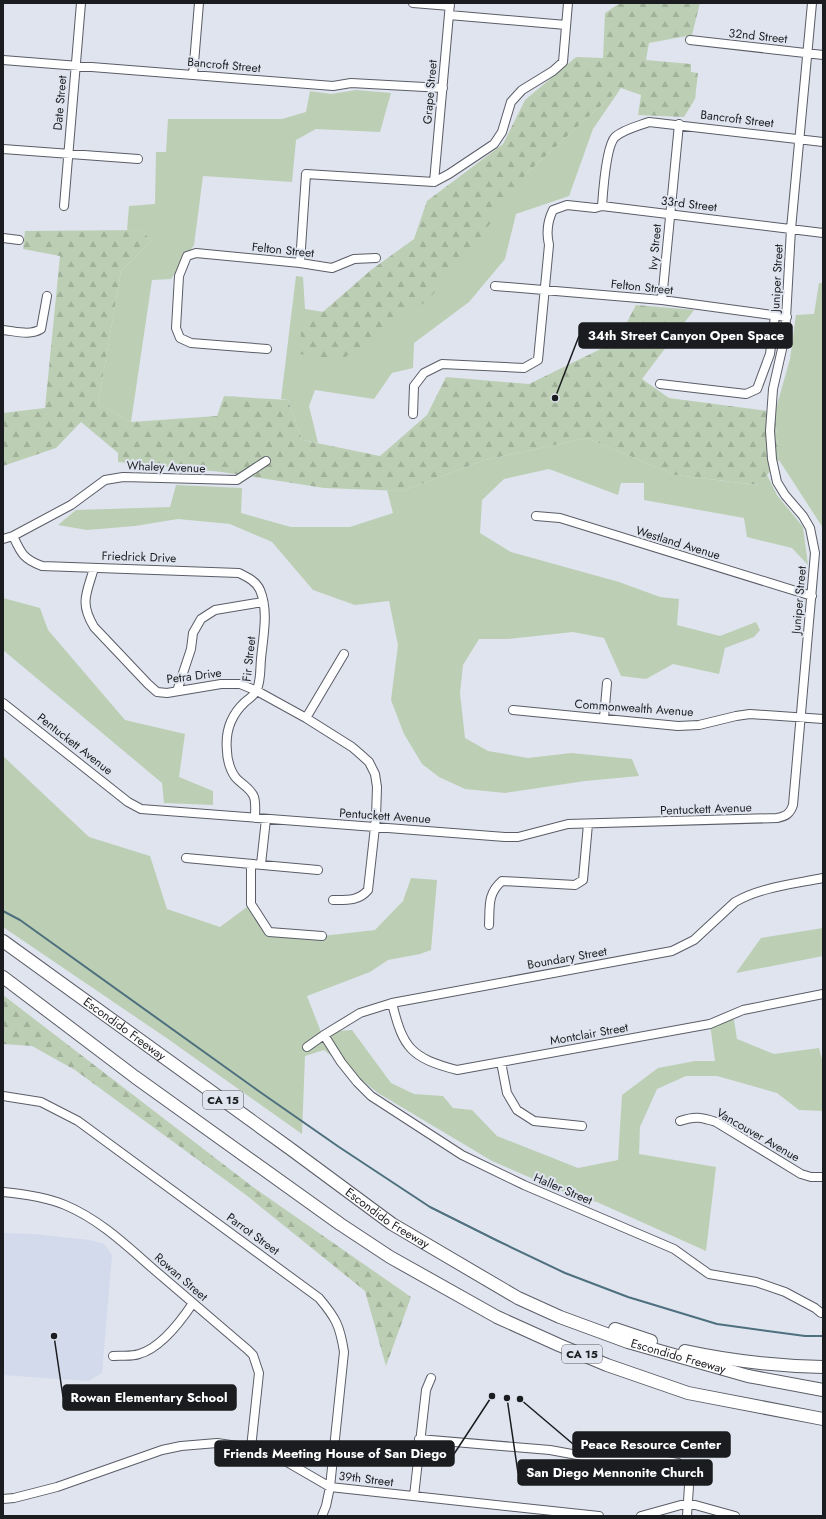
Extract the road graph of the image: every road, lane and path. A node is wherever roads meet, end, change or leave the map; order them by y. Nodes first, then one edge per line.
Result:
1 (81, 3) edge
2 (199, 3) edge
3 (413, 3) edge
4 (568, 3) edge
5 (812, 3) edge
6 (450, 4) edge
7 (449, 15) junction
8 (566, 25) junction
9 (690, 40) dead end
10 (807, 53) junction
11 (823, 55) edge
12 (3, 60) edge
13 (76, 65) junction
14 (193, 75) junction
15 (443, 88) junction
16 (679, 124) junction
17 (799, 139) junction
18 (823, 142) edge
19 (3, 149) edge
20 (68, 154) junction
21 (138, 159) dead end
22 (434, 182) junction
23 (64, 206) dead end
24 (602, 206) junction
25 (670, 214) junction
26 (791, 229) junction
27 (823, 232) edge
28 (3, 238) edge
29 (19, 240) dead end
30 (376, 258) dead end
31 (300, 263) junction
32 (495, 286) dead end
33 (545, 290) junction
34 (47, 296) dead end
35 (662, 300) junction
36 (774, 316) junction
37 (787, 317) junction
38 (3, 330) edge
39 (267, 349) dead end
40 (660, 384) dead end
41 (413, 414) dead end
42 (266, 461) dead end
43 (536, 516) dead end
44 (13, 536) junction
45 (3, 539) edge
46 (94, 568) junction
47 (812, 596) junction
48 (263, 602) junction
49 (344, 654) dead end
50 (607, 683) dead end
51 (177, 691) junction
52 (257, 691) junction
53 (3, 703) edge
54 (513, 710) dead end
55 (800, 717) junction
56 (306, 718) junction
57 (604, 718) junction
58 (823, 719) edge
59 (793, 804) joint
60 (255, 818) junction
61 (266, 819) junction
62 (588, 824) junction
63 (375, 828) junction
64 (186, 858) dead end
65 (251, 864) junction
66 (261, 864) junction
67 (318, 870) dead end
68 (823, 878) edge
69 (333, 900) dead end
70 (489, 925) dead end
71 (322, 936) dead end
72 (3, 941) edge
73 (3, 977) edge
74 (823, 994) edge
75 (392, 1003) junction
76 (324, 1035) junction
77 (306, 1047) dead end
78 (501, 1062) junction
79 (3, 1096) edge
80 (680, 1121) dead end
81 (582, 1126) dead end
82 (823, 1177) edge
83 (3, 1192) edge
84 (489, 1280) junction
85 (193, 1303) junction
86 (823, 1313) edge
87 (113, 1356) dead end
88 (823, 1367) edge
89 (431, 1378) dead end
90 (823, 1390) edge
91 (823, 1419) edge
92 (420, 1439) junction
93 (251, 1448) junction
94 (330, 1487) junction
95 (414, 1496) junction
96 (3, 1499) edge
97 (688, 1503) junction
98 (322, 1516) edge
99 (599, 1516) edge
100 (641, 1516) edge
101 (687, 1516) edge
102 (735, 1516) edge

1 - 13 street, Date Street
2 - 14 street
3 - 6 street
4 - 8 street
5 - 10 street, Juniper Street
6 - 7 street, Grape Street
7 - 8 street
7 - 15 street, Grape Street
8 - 22 street
9 - 10 street, 32nd Street
10 - 11 street, 32nd Street
10 - 17 street, Juniper Street
12 - 13 street, Bancroft Street
13 - 14 street, Bancroft Street
13 - 20 street, Date Street
14 - 15 street, Bancroft Street
15 - 22 street, Grape Street
16 - 17 street, Bancroft Street
16 - 24 street, Bancroft Street
16 - 25 street, Ivy Street
17 - 18 street, Bancroft Street
17 - 26 street, Juniper Street
19 - 20 street
20 - 21 street
20 - 23 street, Date Street
22 - 31 street
24 - 25 street, 33rd Street
24 - 33 street, 33rd Street
25 - 26 street, 33rd Street
25 - 35 street, Ivy Street
26 - 27 street, 33rd Street
26 - 37 street, Juniper Street
28 - 29 street
30 - 31 street, Felton Street
31 - 39 street, Felton Street
32 - 33 street, Felton Street
33 - 35 street, Felton Street
33 - 41 street
34 - 38 street
35 - 36 street, Felton Street
36 - 37 street, Felton Street
36 - 40 street
37 - 47 street, Juniper Street
42 - 44 street, Whaley Avenue
43 - 47 street, Westland Avenue
44 - 45 street, Whaley Avenue
44 - 46 street, Friedrick Drive
46 - 48 street, Friedrick Drive
46 - 51 street, Petra Drive
47 - 55 street, Juniper Street
48 - 51 street
48 - 52 street, Fir Street
49 - 56 street
50 - 57 street
51 - 52 street, Petra Drive
52 - 56 street, Petra Drive
52 - 60 street, Fir Street
53 - 60 street, Pentuckett Avenue
54 - 57 street, Commonwealth Avenue
55 - 57 street, Commonwealth Avenue
55 - 58 street, Commonwealth Avenue
55 - 59 street, Juniper Street
56 - 63 street, Petra Drive
59 - 62 street, Pentuckett Avenue
60 - 61 street, Pentuckett Avenue
61 - 63 street, Pentuckett Avenue
61 - 66 street
62 - 63 street, Pentuckett Avenue
62 - 70 street
63 - 69 street
64 - 65 street
65 - 66 street
65 - 71 street
66 - 67 street
68 - 75 street, Boundary Street
72 - 84 highway, Escondido Freeway / CA 15
73 - 91 highway, CA 15
74 - 78 street, Montclair Street
75 - 76 street, Boundary Street
75 - 78 street, Montclair Street
76 - 77 street, Boundary Street
76 - 86 street, Haller Street
78 - 81 street
79 - 94 street, Parrot Street
80 - 82 street, Vancouver Avenue
83 - 85 street, Rowan Street
84 - 88 highway
84 - 90 highway, Escondido Freeway / CA 15
85 - 87 street
85 - 93 street, Rowan Street
89 - 92 street
92 - 95 street
92 - 97 street
93 - 94 street, 39th Street
93 - 96 street, 39th Street
94 - 95 street, 39th Street
94 - 98 street, Parrot Street
95 - 99 street, 39th Street
97 - 100 street
97 - 101 street
97 - 102 street

